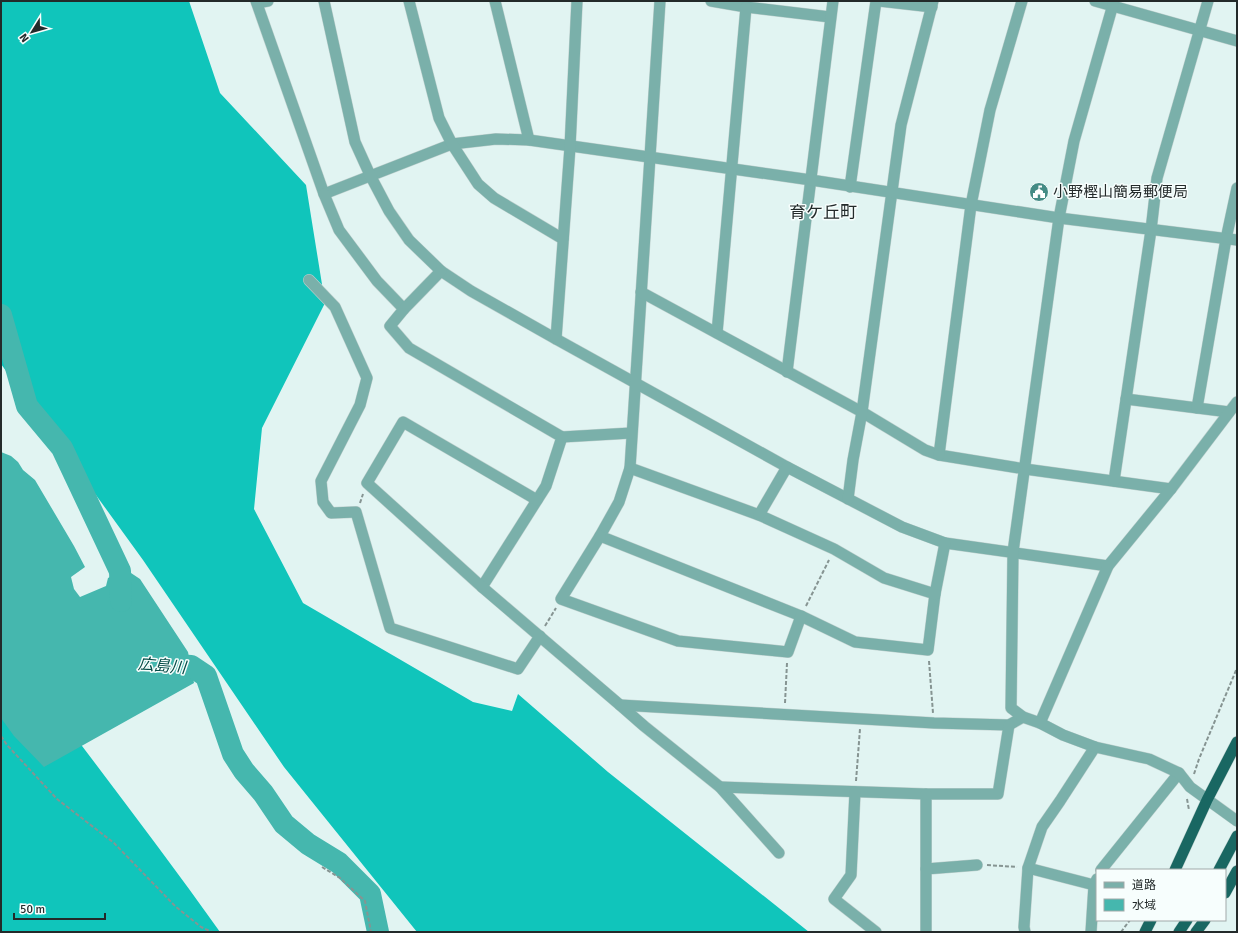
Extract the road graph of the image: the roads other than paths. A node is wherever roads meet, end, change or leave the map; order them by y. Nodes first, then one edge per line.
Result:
1 (268, 1) edge
2 (324, 1) edge
3 (409, 1) edge
4 (495, 1) edge
5 (577, 1) edge
6 (660, 1) edge
7 (710, 1) edge
8 (833, 1) edge
9 (877, 1) edge
10 (1022, 1) edge
11 (1095, 1) edge
12 (1208, 1) edge
13 (257, 2) edge
14 (933, 4) edge
15 (1113, 4) edge
16 (746, 7) junction
17 (830, 17) junction
18 (1199, 30) junction
19 (1237, 41) edge
20 (529, 140) junction
21 (452, 144) junction
22 (570, 147) junction
23 (650, 158) junction
24 (731, 169) junction
25 (370, 175) junction
26 (811, 180) junction
27 (850, 186) junction
28 (1237, 188) edge
29 (891, 193) junction
30 (324, 194) junction
31 (971, 204) junction
32 (1059, 218) junction
33 (1151, 230) junction
34 (563, 239) junction
35 (1231, 239) edge
36 (441, 271) junction
37 (309, 280) dead end
38 (641, 292) junction
39 (404, 309) junction
40 (717, 333) junction
41 (556, 339) junction
42 (787, 372) junction
43 (634, 381) junction
44 (1126, 399) junction
45 (1237, 402) edge
46 (1197, 408) junction
47 (862, 412) junction
48 (1229, 412) junction
49 (631, 433) junction
50 (562, 437) junction
51 (939, 455) junction
52 (787, 467) junction
53 (630, 468) junction
54 (1025, 469) junction
55 (1114, 481) junction
56 (1171, 489) junction
57 (848, 499) junction
58 (537, 500) junction
59 (759, 515) junction
60 (600, 536) junction
61 (945, 543) junction
62 (1013, 552) junction
63 (1108, 566) junction
64 (482, 587) junction
65 (935, 594) junction
66 (801, 616) junction
67 (540, 636) junction
68 (620, 705) junction
69 (1023, 717) junction
70 (1040, 723) junction
71 (1009, 725) junction
72 (1237, 742) edge
73 (1095, 747) junction
74 (1179, 773) junction
75 (720, 788) junction
76 (854, 792) junction
77 (926, 794) junction
78 (1207, 800) junction
79 (1237, 821) edge
80 (1237, 836) edge
81 (780, 853) dead end
82 (977, 865) road end
83 (1028, 868) junction
84 (926, 869) junction
85 (1102, 869) edge
86 (1175, 869) edge
87 (1220, 869) edge
88 (1237, 871) edge
89 (1096, 882) edge
90 (1226, 891) edge
91 (1150, 921) edge
92 (1186, 921) edge
93 (1204, 921) edge
94 (876, 932) edge
95 (926, 932) edge
96 (1026, 932) edge
97 (1091, 932) edge
98 (1145, 932) edge
99 (1179, 932) edge
100 (1196, 932) edge

1 - 13 street
2 - 25 street
3 - 21 street
4 - 20 street
5 - 22 street
6 - 23 street
7 - 16 street
8 - 17 street
9 - 14 street
9 - 27 street
10 - 31 street
11 - 15 street
12 - 18 street
13 - 30 street
14 - 29 street
15 - 18 street
15 - 32 street
16 - 17 street
16 - 24 street
17 - 26 street
18 - 19 street
18 - 33 street
20 - 21 street
20 - 22 street
21 - 25 street
21 - 34 street
22 - 23 street
22 - 34 street
23 - 24 street
23 - 38 street
24 - 26 street
24 - 40 street
25 - 30 street
25 - 36 street
26 - 27 street
26 - 42 street
27 - 29 street
28 - 35 street
29 - 31 street
29 - 47 street
30 - 39 street
31 - 32 street
31 - 51 street
32 - 33 street
32 - 54 street
33 - 35 street
33 - 44 street
34 - 41 street
35 - 46 street
36 - 39 street
36 - 41 street
37 - 67 street
38 - 40 street
38 - 43 street
39 - 50 street
40 - 42 street
41 - 43 street
42 - 47 street
43 - 49 street
43 - 52 street
44 - 46 street
44 - 55 street
45 - 48 street
46 - 48 street
47 - 51 street
47 - 57 street
48 - 56 street
49 - 50 street
49 - 53 street
50 - 58 street
51 - 54 street
52 - 57 street
52 - 59 street
53 - 59 street
53 - 60 street
54 - 55 street
54 - 62 street
55 - 56 street
56 - 63 street
57 - 61 street
58 - 64 street
58 - 64 street
59 - 65 street
60 - 66 street
60 - 66 street
61 - 62 street
61 - 65 street
62 - 63 street
62 - 69 street
63 - 70 street
64 - 67 street
65 - 66 street
67 - 68 street
68 - 71 street
68 - 75 street
69 - 70 street
69 - 71 street
70 - 73 street
71 - 77 street
72 - 78 highway
73 - 74 street
73 - 83 street
74 - 78 street
74 - 85 street
75 - 76 street
75 - 81 street
76 - 77 street
76 - 94 street
77 - 84 street
78 - 79 street
78 - 86 highway
80 - 87 highway
82 - 84 street
83 - 89 street
83 - 96 street
84 - 95 street
88 - 90 highway
89 - 97 street
91 - 98 highway
92 - 99 highway
93 - 100 highway

